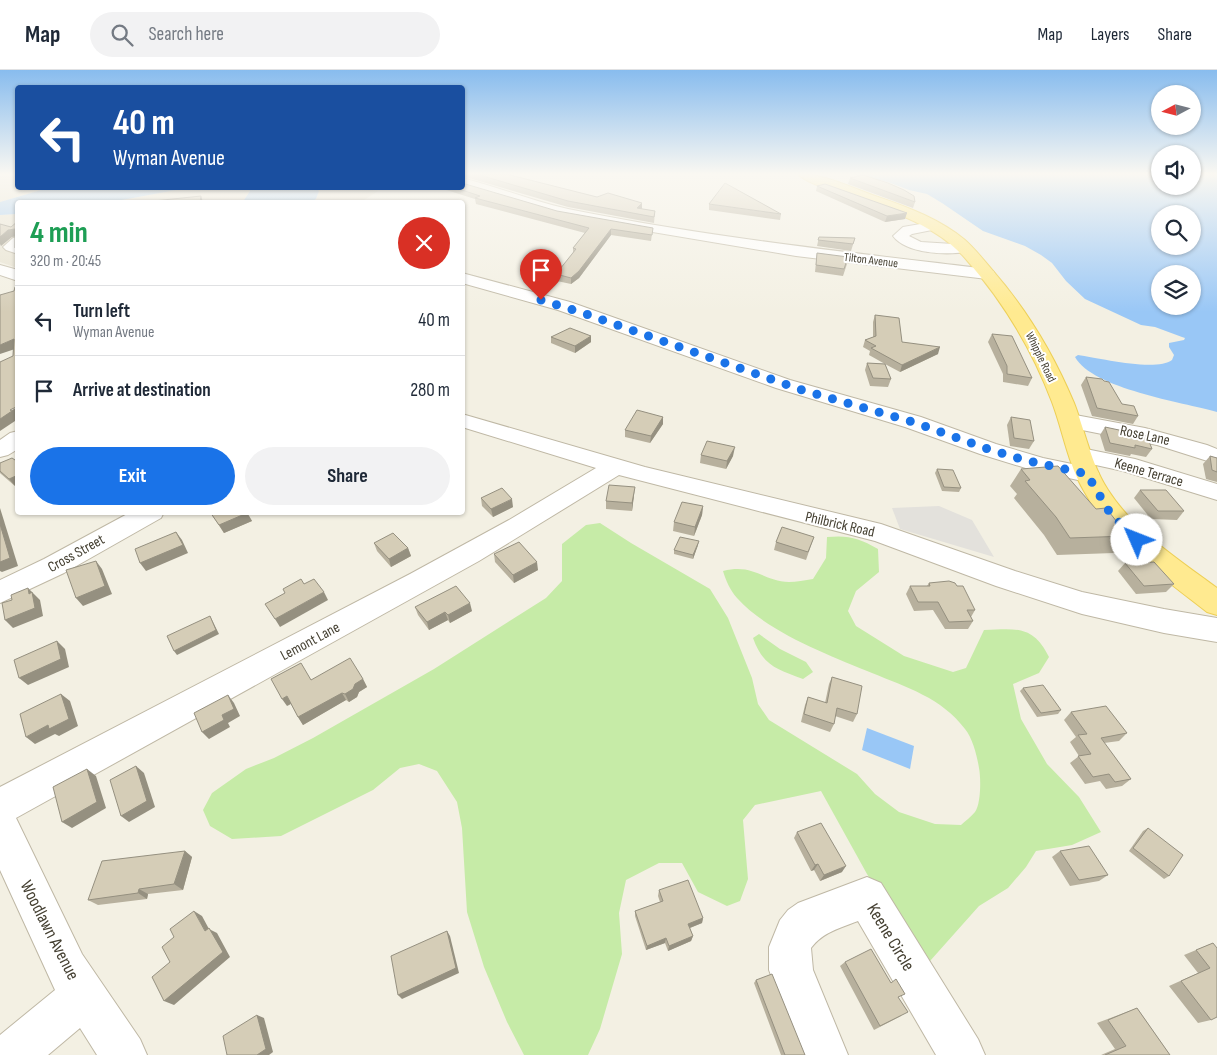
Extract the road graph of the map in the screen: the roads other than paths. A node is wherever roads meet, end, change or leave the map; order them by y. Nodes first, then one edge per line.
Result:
1 (605, 220) edge
2 (919, 220) edge
3 (932, 226) junction
4 (964, 248) junction
5 (0, 270) edge
6 (987, 274) junction
7 (15, 275) edge
8 (465, 279) edge
9 (465, 421) edge
10 (1070, 421) junction
11 (15, 440) edge
12 (0, 450) edge
13 (1217, 457) edge
14 (1084, 464) junction
15 (615, 467) junction
16 (1217, 492) edge
17 (147, 515) edge
18 (0, 592) edge
19 (1217, 604) edge
20 (1217, 630) edge
21 (0, 807) edge
22 (0, 827) edge
23 (84, 995) junction
24 (12, 1055) edge
25 (124, 1055) edge
26 (825, 1055) edge
27 (962, 1055) edge

1 - 6 street, Tilton Avenue
2 - 3 main road, Whipple Road
3 - 4 main road, Whipple Road
3 - 4 street
4 - 6 main road, Whipple Road
5 - 7 street
6 - 10 main road, Whipple Road
8 - 14 street, Keene Terrace
9 - 15 street, Philbrick Road
10 - 13 street, Rose Lane
10 - 14 main road, Whipple Road
11 - 12 street
14 - 16 street, Keene Terrace
14 - 19 main road, Whipple Road
15 - 20 street, Philbrick Road
15 - 21 street, Lemont Lane
17 - 18 street, Cross Street
22 - 23 street, Woodlawn Avenue
23 - 24 street
23 - 25 street, Woodlawn Avenue
26 - 27 street, Keene Circle

